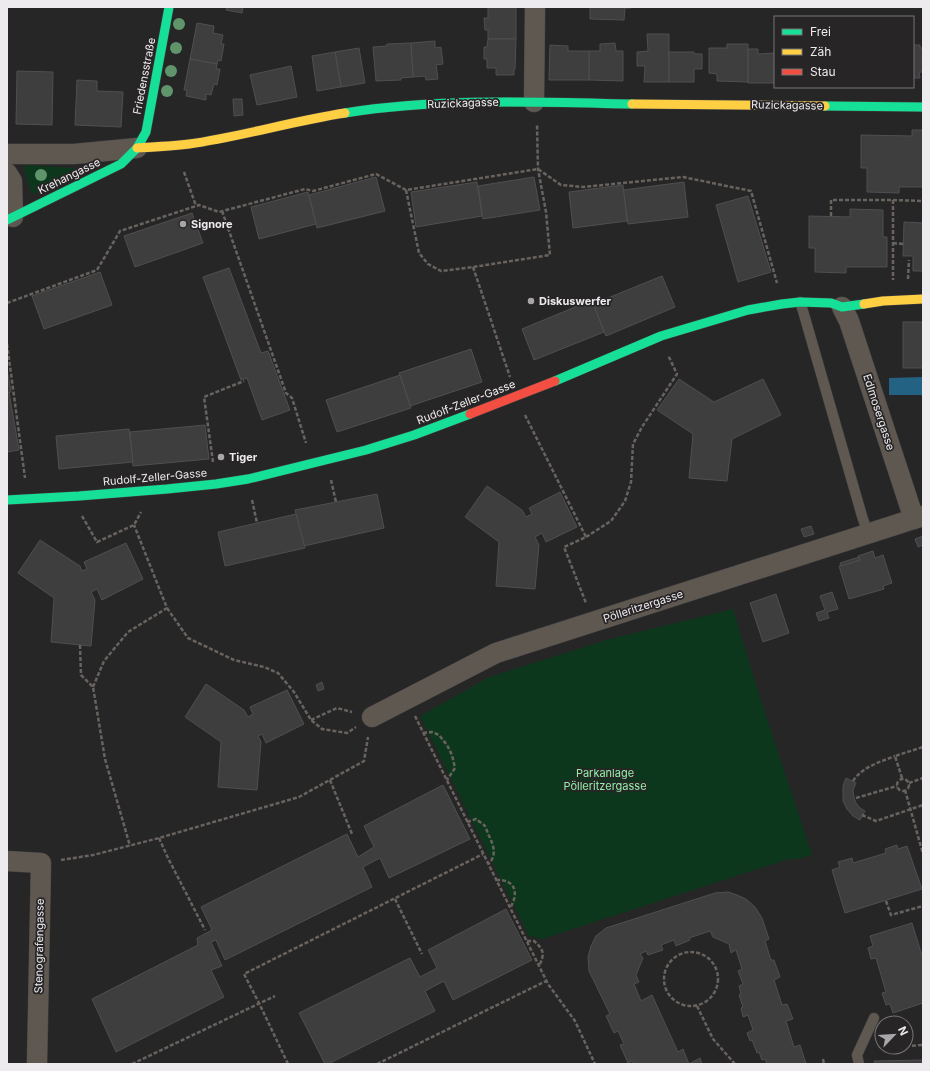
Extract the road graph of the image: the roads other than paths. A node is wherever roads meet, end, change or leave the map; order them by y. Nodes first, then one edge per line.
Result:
1 (169, 7) edge
2 (535, 7) edge
3 (534, 102) junction
4 (923, 107) edge
5 (137, 148) junction
6 (7, 154) edge
7 (7, 172) edge
8 (10, 219) edge
9 (923, 300) edge
10 (800, 302) junction
11 (842, 307) junction
12 (7, 500) edge
13 (918, 517) edge
14 (868, 534) junction
15 (372, 717) road end
16 (7, 861) edge
17 (874, 1018) dead end
18 (37, 1064) edge
19 (859, 1064) edge

1 - 5 street, Friedensstraße
2 - 3 street
3 - 4 street, Ruzickagasse
3 - 5 street, Ruzickagasse
5 - 6 street, Ruzickagasse
5 - 8 street, Krehangasse
7 - 8 street
9 - 11 street, Rudolf-Zeller-Gasse
10 - 11 street, Rudolf-Zeller-Gasse
10 - 12 street, Rudolf-Zeller-Gasse
10 - 14 lane
11 - 13 street, Edlmosergasse
13 - 14 street, Pölleritzergasse
14 - 15 street, Pölleritzergasse
16 - 18 street, Stenografengasse
17 - 19 lane

